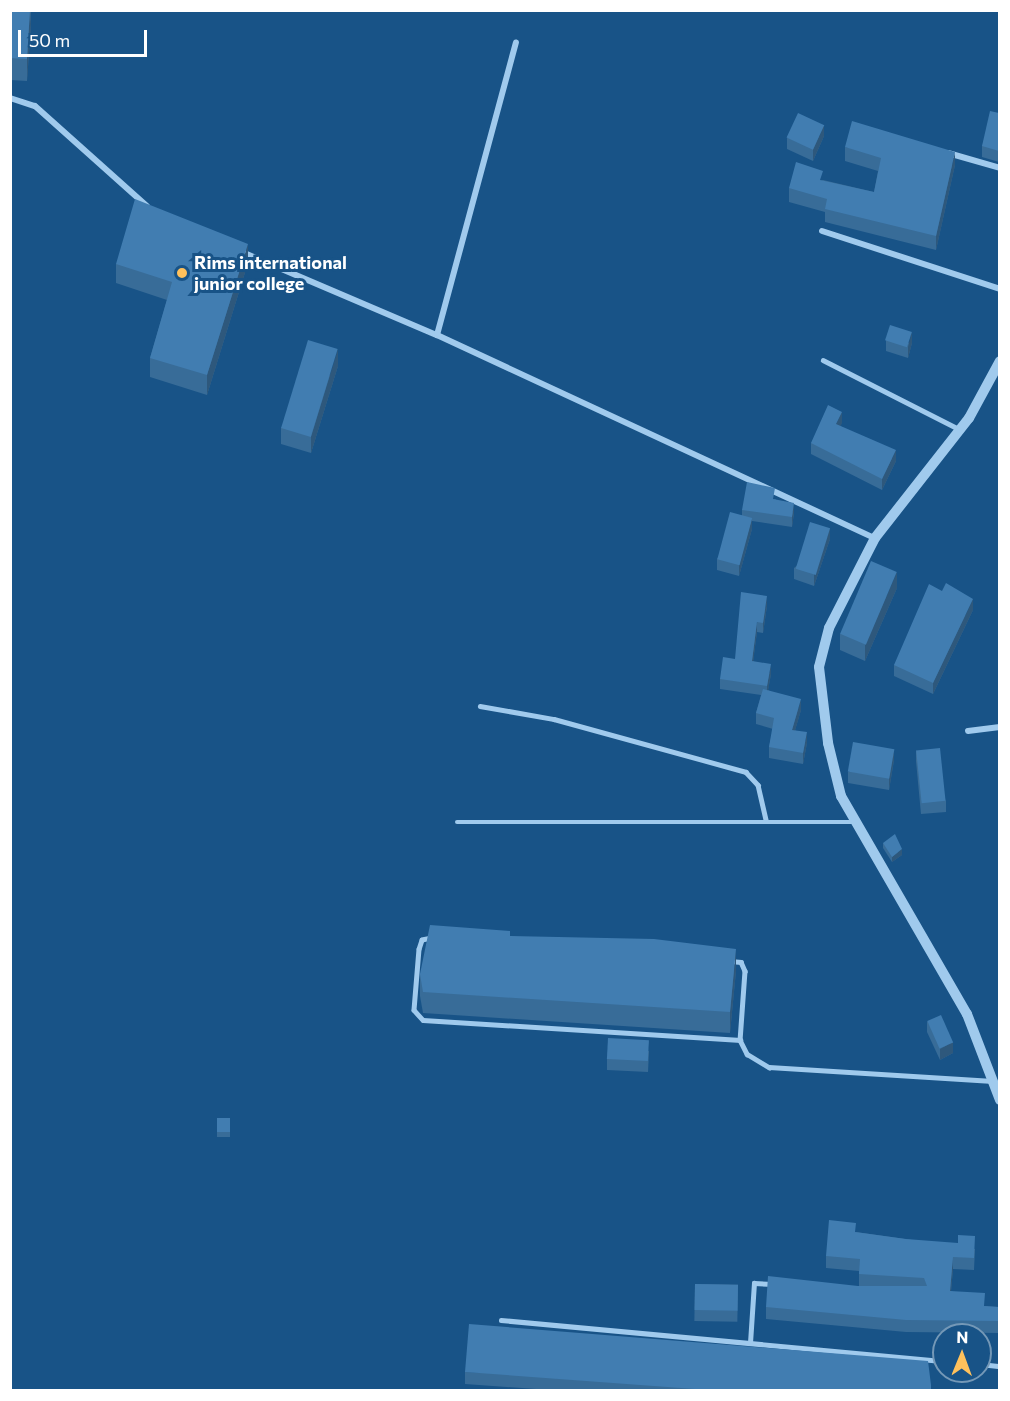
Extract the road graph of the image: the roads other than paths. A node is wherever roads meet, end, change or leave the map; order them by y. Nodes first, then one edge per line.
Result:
1 (516, 42) dead end
2 (10, 98) edge
3 (936, 149) edge
4 (999, 168) edge
5 (156, 212) edge
6 (822, 231) dead end
7 (228, 246) edge
8 (999, 290) edge
9 (437, 336) junction
10 (823, 360) dead end
11 (999, 361) edge
12 (959, 429) junction
13 (875, 538) junction
14 (480, 706) dead end
15 (999, 727) edge
16 (968, 731) dead end
17 (766, 820) junction
18 (457, 822) dead end
19 (855, 822) junction
20 (440, 939) edge
21 (724, 960) edge
22 (740, 1040) junction
23 (993, 1081) junction
24 (999, 1100) edge
25 (777, 1284) edge
26 (501, 1320) dead end
27 (750, 1343) junction
28 (932, 1360) edge

1 - 9 street
2 - 5 street
3 - 4 street
6 - 8 street
7 - 9 street
9 - 13 street
10 - 12 lane
11 - 12 street
12 - 13 street
13 - 19 street
14 - 17 lane
15 - 16 street
17 - 18 lane
17 - 19 lane
19 - 23 street
20 - 22 lane
21 - 22 lane
22 - 23 lane
23 - 24 street
25 - 27 lane
26 - 27 lane
27 - 28 lane

